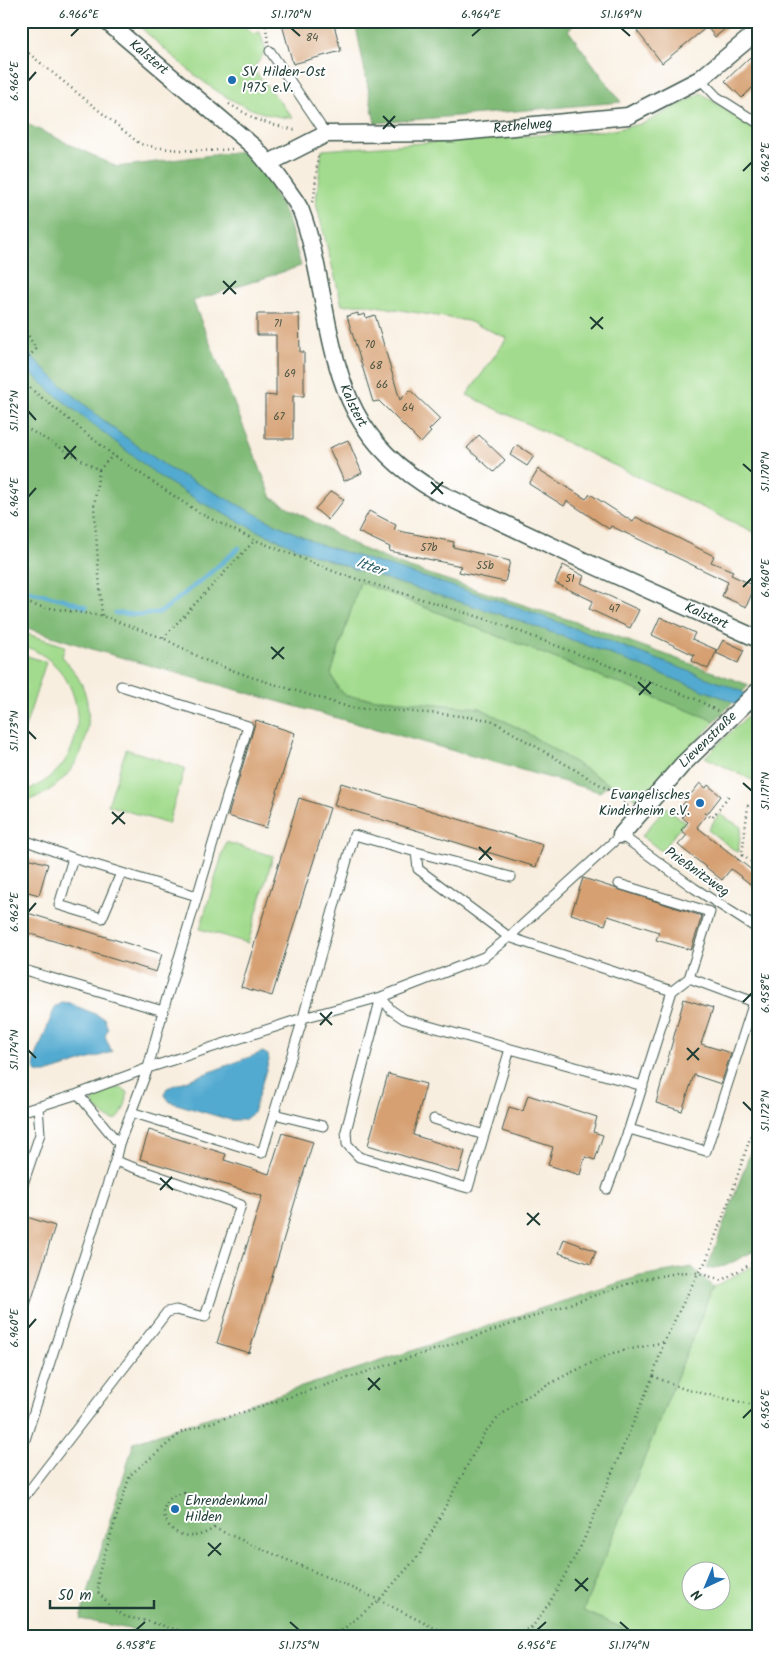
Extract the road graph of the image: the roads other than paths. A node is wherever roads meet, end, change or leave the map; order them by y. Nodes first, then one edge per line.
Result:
1 (106, 21) edge
2 (758, 31) edge
3 (270, 52) road end
4 (700, 79) junction
5 (758, 123) edge
6 (322, 136) junction
7 (269, 163) junction
8 (758, 639) edge
9 (121, 686) dead end
10 (758, 691) edge
11 (621, 835) junction
12 (21, 839) edge
13 (416, 852) junction
14 (72, 858) junction
15 (121, 872) junction
16 (511, 877) dead end
17 (619, 884) dead end
18 (197, 896) junction
19 (758, 929) edge
20 (509, 937) junction
21 (21, 969) edge
22 (689, 978) junction
23 (672, 991) junction
24 (381, 997) junction
25 (163, 1011) junction
26 (303, 1018) junction
27 (510, 1049) junction
28 (148, 1068) junction
29 (643, 1086) junction
30 (78, 1094) junction
31 (38, 1106) junction
32 (21, 1112) edge
33 (130, 1112) junction
34 (274, 1114) junction
35 (434, 1119) dead end
36 (323, 1126) dead end
37 (629, 1129) junction
38 (484, 1135) junction
39 (119, 1144) junction
40 (115, 1160) junction
41 (607, 1189) dead end
42 (21, 1190) edge
43 (21, 1452) edge
44 (21, 1501) edge

1 - 7 street, Kalstert
2 - 4 street, Rethelweg
3 - 6 lane
4 - 5 lane
4 - 6 street, Rethelweg
6 - 7 street, Rethelweg
7 - 8 street, Kalstert
9 - 18 lane
10 - 11 street, Lievenstraße
11 - 19 lane, Prießnitzweg
11 - 20 lane
12 - 14 lane
13 - 16 lane
13 - 20 lane
13 - 26 lane
14 - 15 lane
14 - 15 lane
15 - 18 lane
17 - 22 lane
18 - 25 lane
20 - 23 lane
20 - 24 lane
21 - 25 lane
22 - 23 lane
22 - 37 lane
23 - 29 lane
24 - 26 lane
24 - 27 lane
24 - 38 lane
25 - 28 lane
26 - 28 lane
26 - 34 lane
27 - 29 lane
27 - 38 lane
28 - 30 lane
28 - 33 lane
29 - 37 lane
30 - 31 lane
30 - 39 lane
31 - 32 lane
31 - 42 lane
33 - 34 lane
33 - 39 lane
34 - 36 lane
35 - 38 lane
37 - 41 lane
39 - 40 lane
40 - 43 lane
40 - 44 lane

